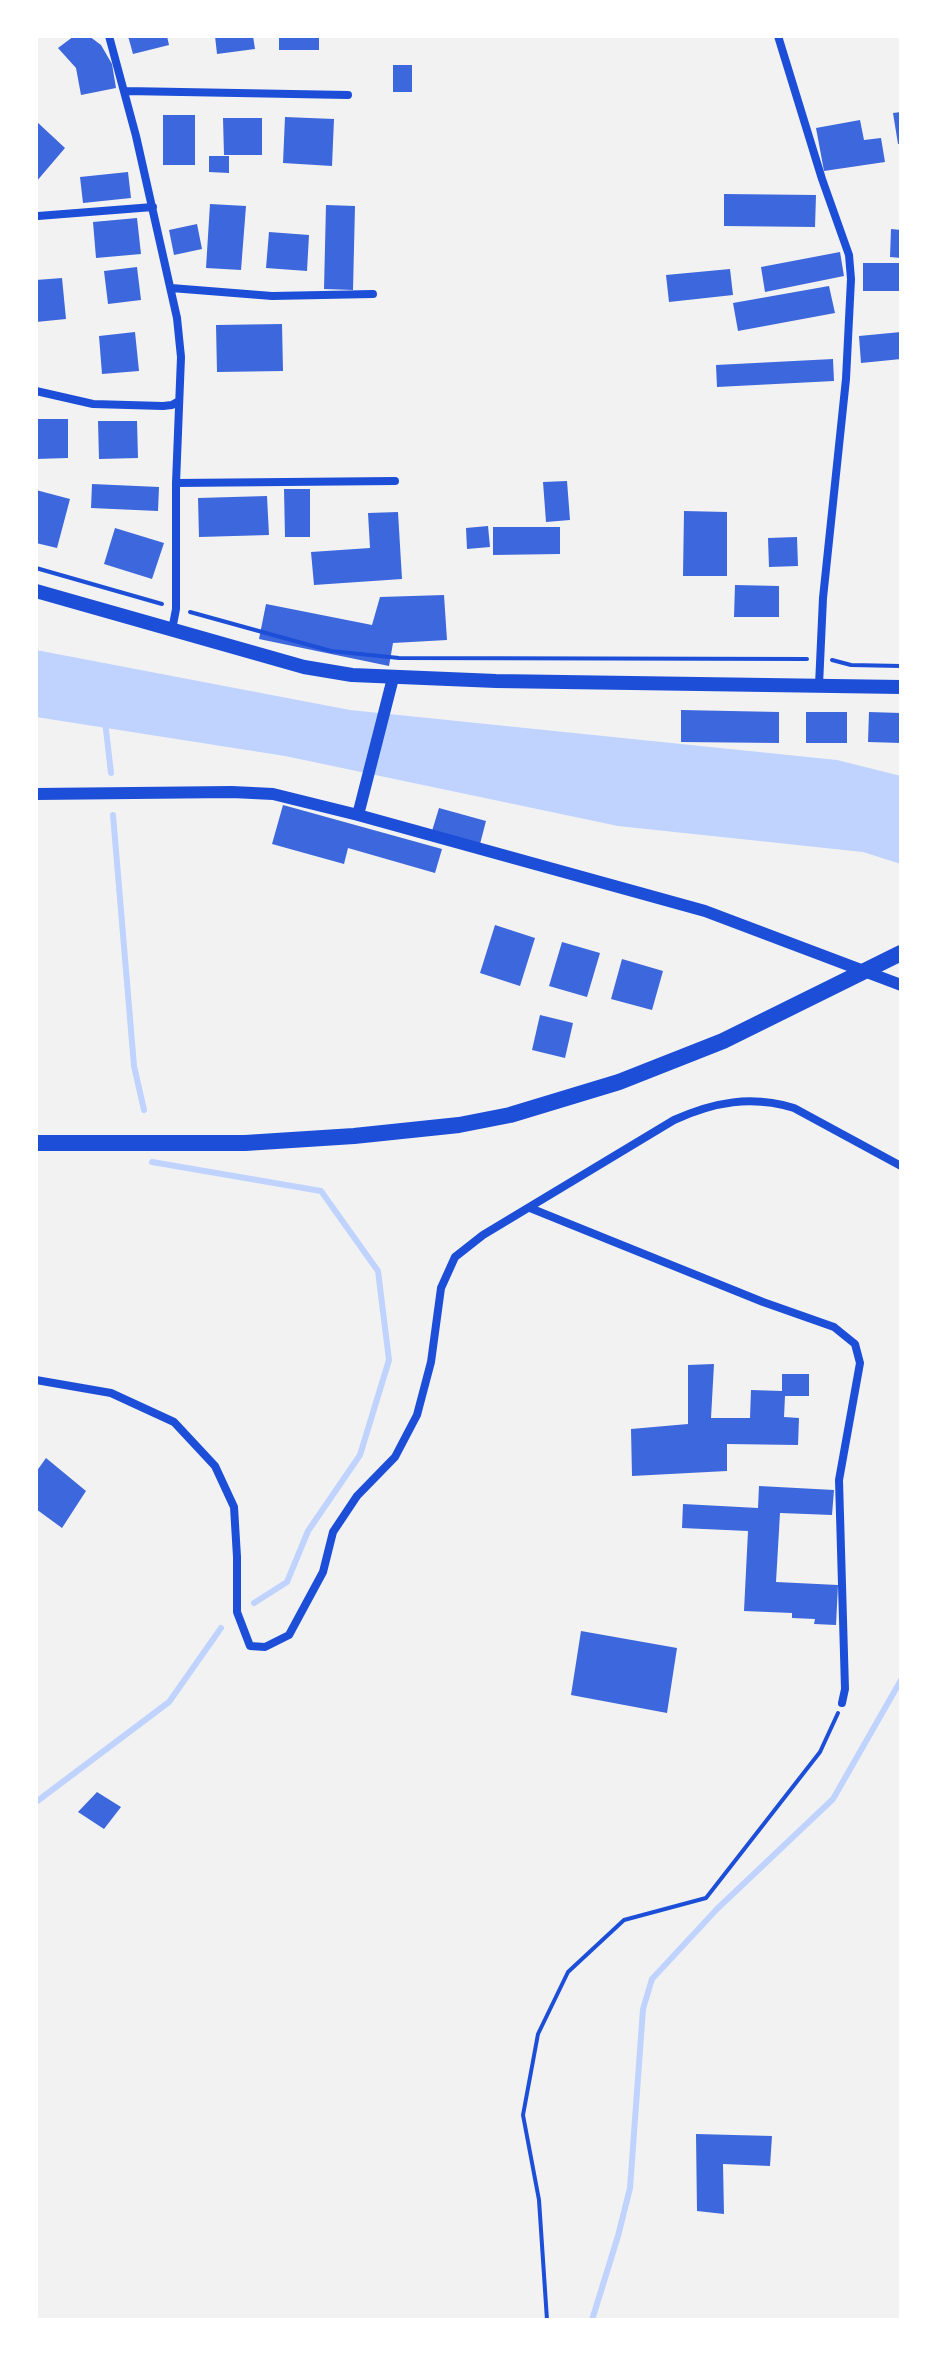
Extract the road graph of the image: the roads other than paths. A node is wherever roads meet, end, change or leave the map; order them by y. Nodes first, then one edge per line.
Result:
1 (109, 36) edge
2 (778, 36) edge
3 (126, 91) junction
4 (348, 95) dead end
5 (153, 207) junction
6 (38, 216) dead end
7 (171, 288) junction
8 (373, 294) dead end
9 (36, 391) edge
10 (179, 401) junction
11 (395, 481) dead end
12 (176, 483) junction
13 (36, 591) edge
14 (172, 630) junction
15 (393, 678) junction
16 (819, 685) junction
17 (901, 687) edge
18 (36, 794) edge
19 (358, 815) junction
20 (901, 953) edge
21 (901, 985) edge
22 (36, 1143) edge
23 (901, 1166) edge
24 (530, 1208) junction
25 (36, 1380) edge
26 (842, 1703) road end

1 - 3 street
2 - 16 street
3 - 4 street
3 - 5 street
5 - 6 street
5 - 7 street
7 - 8 street
7 - 10 street
9 - 10 street
10 - 12 street
11 - 12 street
12 - 14 street
13 - 14 main road
14 - 15 main road
15 - 16 main road
15 - 19 street
16 - 17 main road
18 - 19 street
19 - 21 street
20 - 22 main road
23 - 24 street
24 - 25 street
24 - 26 street

